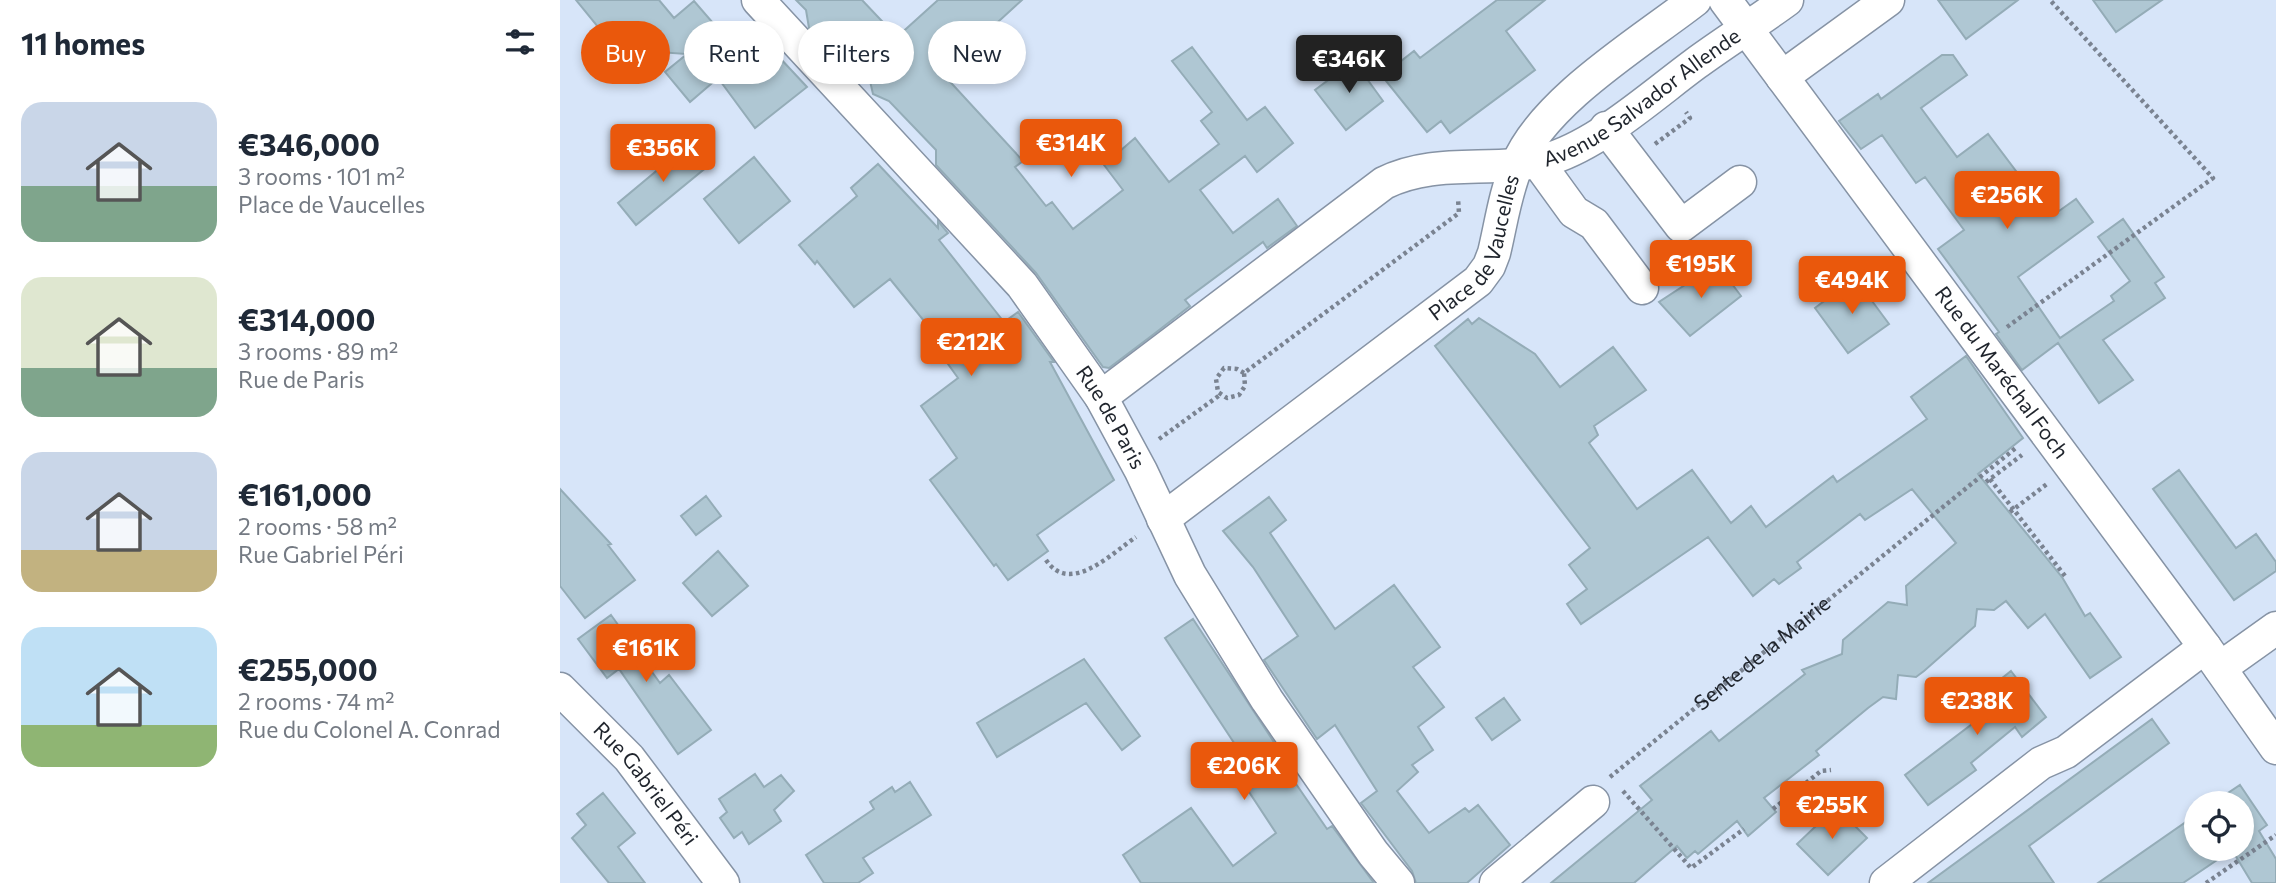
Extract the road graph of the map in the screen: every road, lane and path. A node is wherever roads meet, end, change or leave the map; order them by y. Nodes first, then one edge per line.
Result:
1 (758, 0) edge
2 (1695, 0) edge
3 (1725, 0) edge
4 (1787, 0) edge
5 (1888, 0) edge
6 (2050, 0) edge
7 (1746, 29) junction
8 (1782, 77) junction
9 (1681, 106) dead end
10 (1606, 128) junction
11 (1632, 161) junction
12 (1527, 162) junction
13 (1458, 166) junction
14 (1740, 183) dead end
15 (1642, 288) dead end
16 (1981, 346) junction
17 (1244, 373) junction
18 (1220, 394) junction
19 (1101, 397) junction
20 (2045, 431) junction
21 (1133, 457) junction
22 (2070, 466) junction
23 (2012, 511) junction
24 (1163, 519) junction
25 (1046, 560) dead end
26 (2065, 576) dead end
27 (2276, 628) edge
28 (2213, 657) junction
29 (560, 689) edge
30 (2276, 748) edge
31 (1831, 770) dead end
32 (1593, 802) junction
33 (1773, 808) dead end
34 (1744, 830) dead end
35 (2276, 835) edge
36 (723, 883) edge
37 (1398, 883) edge
38 (1496, 883) edge
39 (1886, 883) edge
40 (2206, 883) edge

1 - 19 street, Rue de Paris
2 - 12 street, Avenue Salvador Allende
3 - 7 street, Rue du Maréchal Foch
4 - 7 street, Avenue Salvador Allende
5 - 8 street
6 - 16 path
7 - 8 street, Rue du Maréchal Foch
7 - 10 street, Avenue Salvador Allende
8 - 16 street, Rue du Maréchal Foch
9 - 11 path
10 - 11 street
10 - 12 street, Avenue Salvador Allende
11 - 14 street
12 - 13 street, Place de Vaucelles
12 - 15 street
12 - 24 street, Place de Vaucelles
13 - 17 path
13 - 19 street, Place de Vaucelles
16 - 20 street, Rue du Maréchal Foch
17 - 18 path
17 - 18 path
18 - 21 path
19 - 21 street, Rue de Paris
20 - 22 street, Rue du Maréchal Foch
20 - 23 path
20 - 32 path, Sente de la Mairie
21 - 24 street, Rue de Paris
22 - 23 path
22 - 28 street, Rue du Maréchal Foch
23 - 26 path
24 - 25 path
24 - 37 street, Rue de Paris
27 - 28 street
28 - 30 street, Rue du Maréchal Foch
28 - 39 street
29 - 36 street, Rue Gabriel Péri
31 - 33 path
32 - 34 path
32 - 38 street
35 - 40 path

